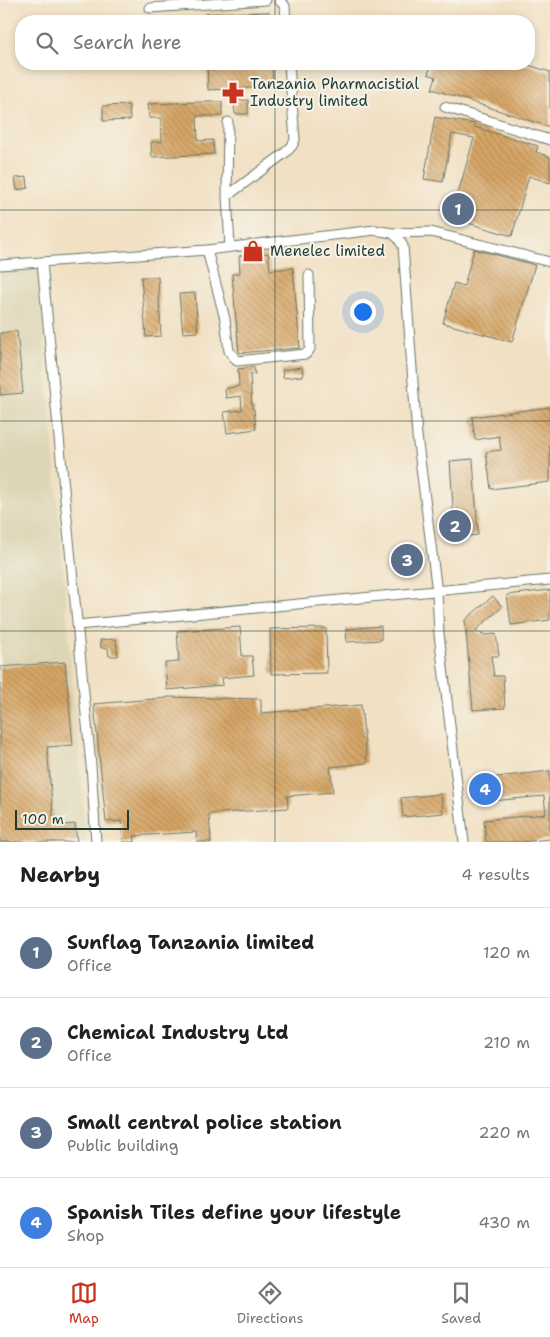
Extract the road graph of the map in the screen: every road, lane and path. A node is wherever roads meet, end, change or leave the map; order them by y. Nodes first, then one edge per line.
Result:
1 (266, 0) edge
2 (279, 0) edge
3 (150, 8) dead end
4 (286, 15) edge
5 (290, 70) edge
6 (445, 106) dead end
7 (228, 122) dead end
8 (550, 140) edge
9 (227, 196) junction
10 (392, 233) junction
11 (230, 247) junction
12 (207, 250) junction
13 (549, 259) edge
14 (42, 262) junction
15 (0, 265) edge
16 (309, 275) dead end
17 (550, 580) edge
18 (437, 592) junction
19 (77, 625) junction
20 (96, 842) edge
21 (464, 842) edge

1 - 3 street
2 - 4 street
5 - 9 street
6 - 8 street
7 - 9 street
9 - 11 street
10 - 11 street
10 - 13 street
10 - 18 street
11 - 12 street
12 - 14 street
12 - 16 street
14 - 15 street
14 - 19 street
17 - 18 street
18 - 19 street
18 - 21 street
19 - 20 street

